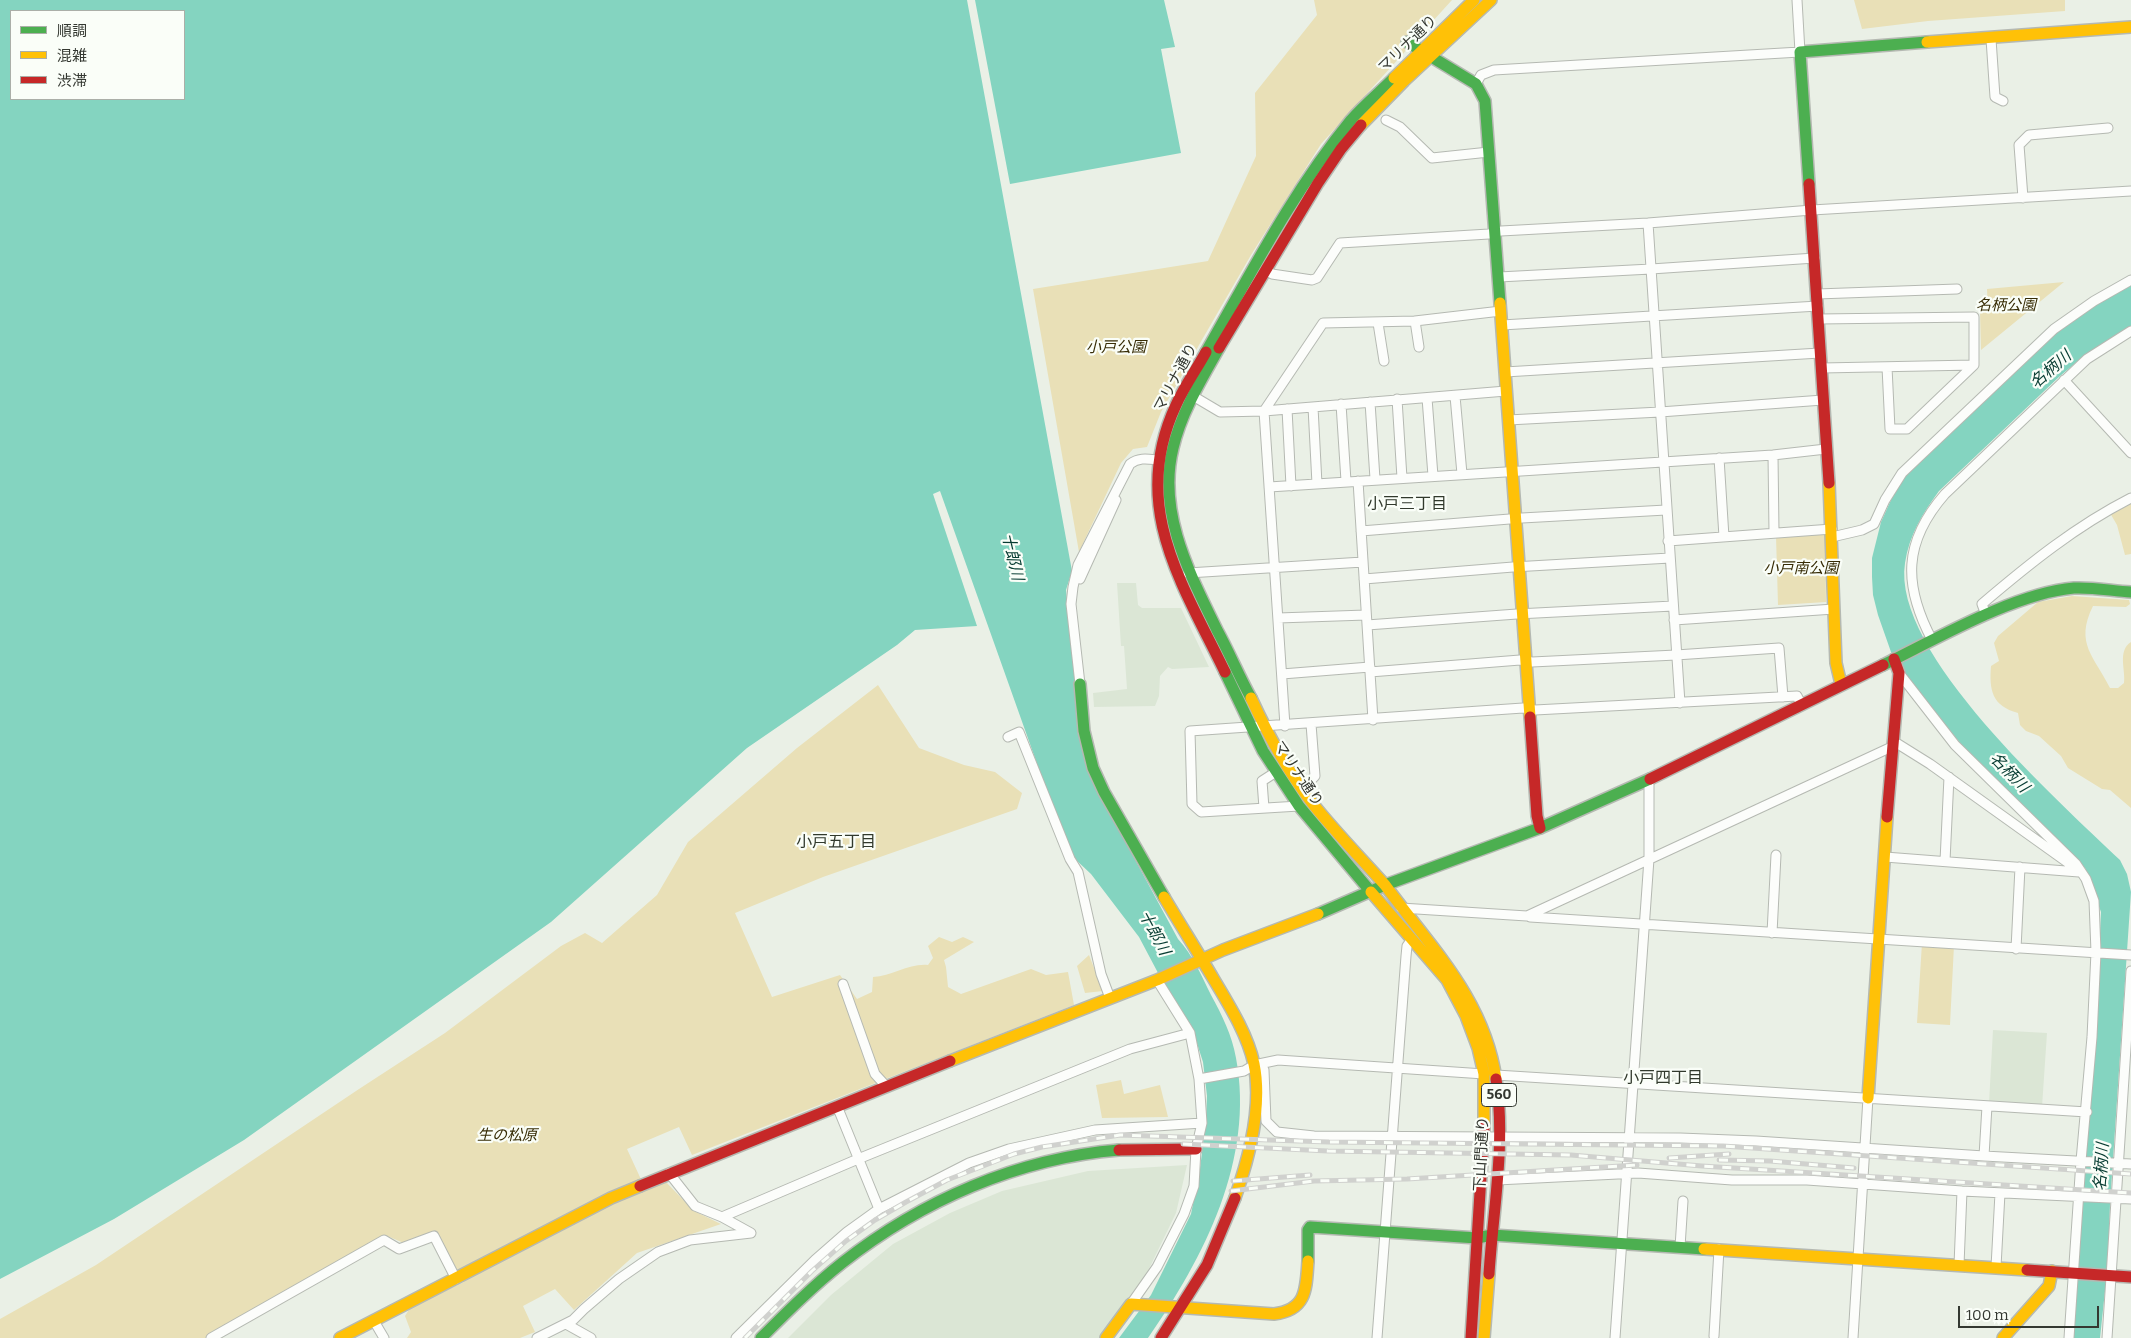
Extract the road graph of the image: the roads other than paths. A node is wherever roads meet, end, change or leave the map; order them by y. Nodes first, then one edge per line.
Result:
1 (1474, 0) edge
2 (1491, 0) edge
3 (1797, 0) edge
4 (2131, 27) edge
5 (1991, 39) junction
6 (1407, 42) dead end
7 (1800, 52) junction
8 (1428, 53) junction
9 (1476, 84) junction
10 (2002, 101) dead end
11 (1386, 120) dead end
12 (2108, 128) dead end
13 (1489, 152) junction
14 (2131, 191) edge
15 (2024, 198) junction
16 (1812, 210) junction
17 (1648, 223) junction
18 (1494, 232) junction
19 (1815, 258) junction
20 (1651, 269) junction
21 (1267, 270) junction
22 (1499, 277) junction
23 (2131, 280) edge
24 (1957, 289) dead end
25 (1817, 294) junction
26 (1818, 306) junction
27 (1501, 312) junction
28 (1653, 315) junction
29 (1819, 319) junction
30 (1415, 320) junction
31 (1378, 323) junction
32 (1502, 325) junction
33 (2131, 331) edge
34 (1419, 347) dead end
35 (1820, 353) junction
36 (1384, 360) dead end
37 (1657, 363) junction
38 (1974, 365) junction
39 (1887, 367) junction
40 (1822, 368) junction
41 (1505, 372) junction
42 (2064, 380) junction
43 (1506, 391) junction
44 (1193, 396) junction
45 (1455, 396) junction
46 (1427, 398) junction
47 (1397, 399) junction
48 (1823, 400) junction
49 (1370, 402) junction
50 (1341, 404) junction
51 (1313, 407) junction
52 (1287, 409) junction
53 (1264, 411) junction
54 (1660, 412) junction
55 (1508, 420) junction
56 (1826, 449) junction
57 (2131, 453) edge
58 (1773, 455) junction
59 (1718, 458) junction
60 (1158, 460) junction
61 (1663, 462) junction
62 (1512, 471) junction
63 (1462, 474) junction
64 (1433, 476) junction
65 (1402, 478) junction
66 (1375, 479) junction
67 (1346, 481) junction
68 (1358, 481) junction
69 (1317, 484) junction
70 (1291, 486) junction
71 (1269, 487) junction
72 (2131, 498) edge
73 (1666, 510) junction
74 (1516, 519) junction
75 (1361, 531) junction
76 (1774, 532) junction
77 (1832, 533) junction
78 (1724, 537) junction
79 (1668, 541) junction
80 (1670, 558) junction
81 (1363, 562) junction
82 (1519, 567) junction
83 (1275, 568) junction
84 (1188, 573) junction
85 (1364, 579) junction
86 (2131, 592) edge
87 (1673, 606) junction
88 (1834, 609) junction
89 (1522, 614) junction
90 (1986, 615) junction
91 (1366, 616) junction
92 (1278, 618) junction
93 (1674, 620) junction
94 (1367, 625) junction
95 (1932, 640) junction
96 (1676, 655) junction
97 (1894, 659) junction
98 (1526, 661) junction
99 (1370, 669) junction
100 (1899, 672) junction
101 (1282, 674) junction
102 (1080, 684) joint
103 (1841, 684) junction
104 (1783, 697) junction
105 (1680, 702) junction
106 (1801, 704) junction
107 (1529, 710) junction
108 (1373, 720) junction
109 (1311, 724) junction
110 (1285, 726) junction
111 (1250, 727) junction
112 (1264, 727) junction
113 (1008, 737) dead end
114 (1892, 745) junction
115 (1276, 772) junction
116 (1949, 777) junction
117 (1646, 781) junction
118 (1302, 789) junction
119 (1299, 806) junction
120 (1264, 808) junction
121 (1540, 828) junction
122 (1776, 855) dead end
123 (1884, 857) junction
124 (1648, 859) junction
125 (1945, 861) junction
126 (2020, 867) junction
127 (2081, 872) junction
128 (1385, 885) junction
129 (1371, 892) junction
130 (1401, 908) junction
131 (1527, 916) junction
132 (1643, 924) junction
133 (1772, 933) junction
134 (1879, 938) junction
135 (1412, 939) junction
136 (2016, 949) junction
137 (2096, 952) junction
138 (2131, 955) edge
139 (1202, 961) junction
140 (2131, 971) edge
141 (1157, 980) junction
142 (843, 984) dead end
143 (1110, 998) junction
144 (1190, 1033) junction
145 (1253, 1067) junction
146 (1396, 1068) junction
147 (1484, 1074) junction
148 (1496, 1075) junction
149 (1203, 1078) junction
150 (1634, 1084) junction
151 (886, 1086) junction
152 (1868, 1098) junction
153 (836, 1106) junction
154 (1987, 1106) junction
155 (2087, 1112) junction
156 (2120, 1116) junction
157 (2131, 1117) edge
158 (1202, 1123) junction
159 (1392, 1137) junction
160 (1484, 1137) junction
161 (1500, 1137) junction
162 (1630, 1138) junction
163 (1865, 1147) junction
164 (1196, 1149) junction
165 (1984, 1156) junction
166 (858, 1159) junction
167 (2082, 1161) junction
168 (2116, 1163) junction
169 (2131, 1164) edge
170 (669, 1173) junction
171 (1628, 1174) junction
172 (1497, 1180) junction
173 (1863, 1184) junction
174 (1962, 1191) junction
175 (2000, 1193) junction
176 (2079, 1196) junction
177 (2113, 1198) junction
178 (2131, 1199) edge
179 (1683, 1201) dead end
180 (879, 1210) junction
181 (722, 1217) junction
182 (1384, 1232) junction
183 (1492, 1235) junction
184 (1477, 1238) junction
185 (1622, 1243) junction
186 (1680, 1247) junction
187 (1720, 1249) junction
188 (1858, 1258) junction
189 (1959, 1265) junction
190 (1996, 1268) junction
191 (2052, 1271) junction
192 (2075, 1273) junction
193 (2110, 1275) junction
194 (2131, 1277) edge
195 (456, 1280) junction
196 (1134, 1304) junction
197 (1179, 1308) junction
198 (374, 1321) junction
199 (566, 1324) junction
200 (229, 1334) edge
201 (1714, 1336) dead end
202 (541, 1337) edge
203 (211, 1338) edge
204 (340, 1338) edge
205 (384, 1338) edge
206 (591, 1338) edge
207 (736, 1338) edge
208 (761, 1338) edge
209 (1106, 1338) edge
210 (1161, 1338) edge
211 (1377, 1338) edge
212 (1471, 1338) edge
213 (1484, 1338) edge
214 (1615, 1338) edge
215 (1853, 1338) edge
216 (2003, 1338) edge
217 (2069, 1338) edge
218 (2107, 1338) edge

1 - 8 street, マリナ通り
2 - 8 street, マリナ通り
3 - 7 street
4 - 5 street
5 - 7 street
5 - 10 street
6 - 8 street
7 - 9 street
7 - 16 street
8 - 9 street
8 - 21 street, マリナ通り
8 - 60 street, マリナ通り
9 - 13 street
11 - 13 street
12 - 15 street
13 - 18 street
14 - 15 street
15 - 16 street
16 - 17 street
16 - 19 street
17 - 18 street
17 - 20 street
18 - 21 street
18 - 22 street
19 - 20 street
19 - 25 street
20 - 22 street
20 - 28 street
21 - 44 street, マリナ通り
22 - 27 street
23 - 77 street
24 - 25 street
25 - 26 street
26 - 28 street
26 - 29 street
27 - 30 street
27 - 32 street
28 - 32 street
28 - 37 street
29 - 35 street
29 - 38 street
30 - 31 street
30 - 34 street
31 - 36 street
31 - 53 street
32 - 41 street
33 - 42 street
35 - 37 street
35 - 40 street
37 - 41 street
37 - 54 street
38 - 39 street
38 - 39 street
39 - 40 street
40 - 48 street
41 - 43 street
42 - 57 street
42 - 95 street
43 - 45 street
43 - 55 street
44 - 53 street
44 - 84 street, マリナ通り
45 - 46 street
45 - 63 street
46 - 47 street
46 - 64 street
47 - 49 street
47 - 65 street
48 - 54 street
48 - 56 street
49 - 50 street
49 - 66 street
50 - 51 street
50 - 67 street
51 - 52 street
51 - 69 street
52 - 53 street
52 - 70 street
53 - 71 street
54 - 55 street
54 - 61 street
55 - 62 street
56 - 58 street
56 - 77 street
58 - 59 street
58 - 76 street
59 - 61 street
59 - 78 street
60 - 102 street
60 - 111 street, マリナ通り
61 - 62 street
61 - 73 street
62 - 63 street
62 - 74 street
63 - 64 street
64 - 65 street
65 - 66 street
66 - 68 street
67 - 68 street
67 - 69 street
68 - 75 street
69 - 70 street
70 - 71 street
71 - 83 street
72 - 90 street
73 - 74 street
73 - 79 street
74 - 75 street
74 - 82 street
75 - 81 street
76 - 77 street
76 - 78 street
77 - 88 street
78 - 79 street
79 - 80 street
80 - 82 street
80 - 87 street
81 - 83 street
81 - 85 street
82 - 85 street
82 - 89 street
83 - 84 street
83 - 92 street
84 - 112 street, マリナ通り
85 - 91 street
86 - 90 street
87 - 89 street
87 - 93 street
88 - 93 street
88 - 103 street
89 - 94 street
89 - 98 street
90 - 95 street
91 - 92 street
91 - 94 street
92 - 101 street
93 - 96 street
94 - 99 street
95 - 97 street
96 - 98 street
96 - 104 street
96 - 105 street
97 - 100 street
97 - 103 street
98 - 99 street
98 - 107 street
99 - 101 street
99 - 108 street
100 - 114 street
100 - 127 street
101 - 110 street
102 - 139 street
103 - 106 street
104 - 105 street
104 - 106 street
105 - 107 street
106 - 117 street
107 - 108 street
107 - 121 street
108 - 109 street
109 - 110 street
109 - 118 street
110 - 112 street
111 - 112 street
111 - 115 street, マリナ通り
111 - 120 street
112 - 118 street, マリナ通り
113 - 143 street
114 - 116 street
114 - 123 street
114 - 124 street
115 - 119 street, マリナ通り
115 - 120 street
116 - 125 street
116 - 127 street
117 - 121 street
117 - 124 street
118 - 128 street, マリナ通り
119 - 120 street
119 - 129 street, マリナ通り
121 - 128 street
122 - 133 street
123 - 125 street
123 - 134 street
124 - 131 street
124 - 132 street
125 - 126 street
126 - 127 street
126 - 136 street
127 - 137 street
128 - 129 street
128 - 130 street, 下山門通り / 560
129 - 135 street, 下山門通り / 560
129 - 139 street
130 - 131 street
130 - 148 street, 下山門通り / 560
131 - 132 street
132 - 133 street
132 - 150 street
133 - 134 street
134 - 136 street
134 - 152 street
135 - 146 street
135 - 147 street, 下山門通り / 560
136 - 137 street
137 - 138 street
137 - 155 street
139 - 141 street
139 - 145 street
140 - 156 street
141 - 143 street
141 - 144 street
142 - 151 street
143 - 151 street
144 - 149 street
144 - 166 street
145 - 146 street
145 - 149 street
145 - 159 street
145 - 197 street
146 - 147 street
146 - 159 street
147 - 160 street, 下山門通り / 560
148 - 150 street
148 - 161 street, 下山門通り / 560
149 - 158 street
150 - 152 street
150 - 162 street
151 - 153 street
152 - 154 street
152 - 163 street
153 - 166 street
153 - 170 street
154 - 155 street
154 - 165 street
155 - 167 street
156 - 157 street
156 - 168 street
158 - 164 street
158 - 180 street
159 - 160 street
159 - 182 street
160 - 161 street
160 - 184 street, 下山門通り / 560
161 - 162 street
161 - 172 street, 下山門通り / 560
162 - 163 street
162 - 171 street
163 - 165 street
163 - 173 street
164 - 196 street
164 - 208 street
165 - 167 street
166 - 180 street
166 - 181 street
167 - 168 street
167 - 176 street
168 - 169 street
168 - 177 street
170 - 181 street
170 - 195 street
171 - 172 street
171 - 173 street
171 - 185 street
172 - 183 street, 下山門通り / 560
173 - 174 street
173 - 188 street
174 - 175 street
174 - 189 street
175 - 176 street
175 - 190 street
176 - 177 street
176 - 192 street
177 - 178 street
177 - 193 street
179 - 186 street
180 - 207 street
181 - 199 street
182 - 184 street
182 - 197 street
182 - 211 street
183 - 184 street
183 - 185 street
183 - 213 street, 下山門通り / 560
184 - 212 street, 下山門通り / 560
185 - 186 street
185 - 214 street
186 - 187 street
187 - 188 street
187 - 201 street
188 - 189 street
188 - 215 street
189 - 190 street
190 - 191 street
191 - 192 street
191 - 216 street
192 - 193 street
192 - 217 street
193 - 194 street
193 - 218 street
195 - 198 street
195 - 200 street
196 - 197 street
196 - 209 street
197 - 210 street
198 - 204 street
198 - 205 street
199 - 202 street
199 - 206 street
200 - 203 street

